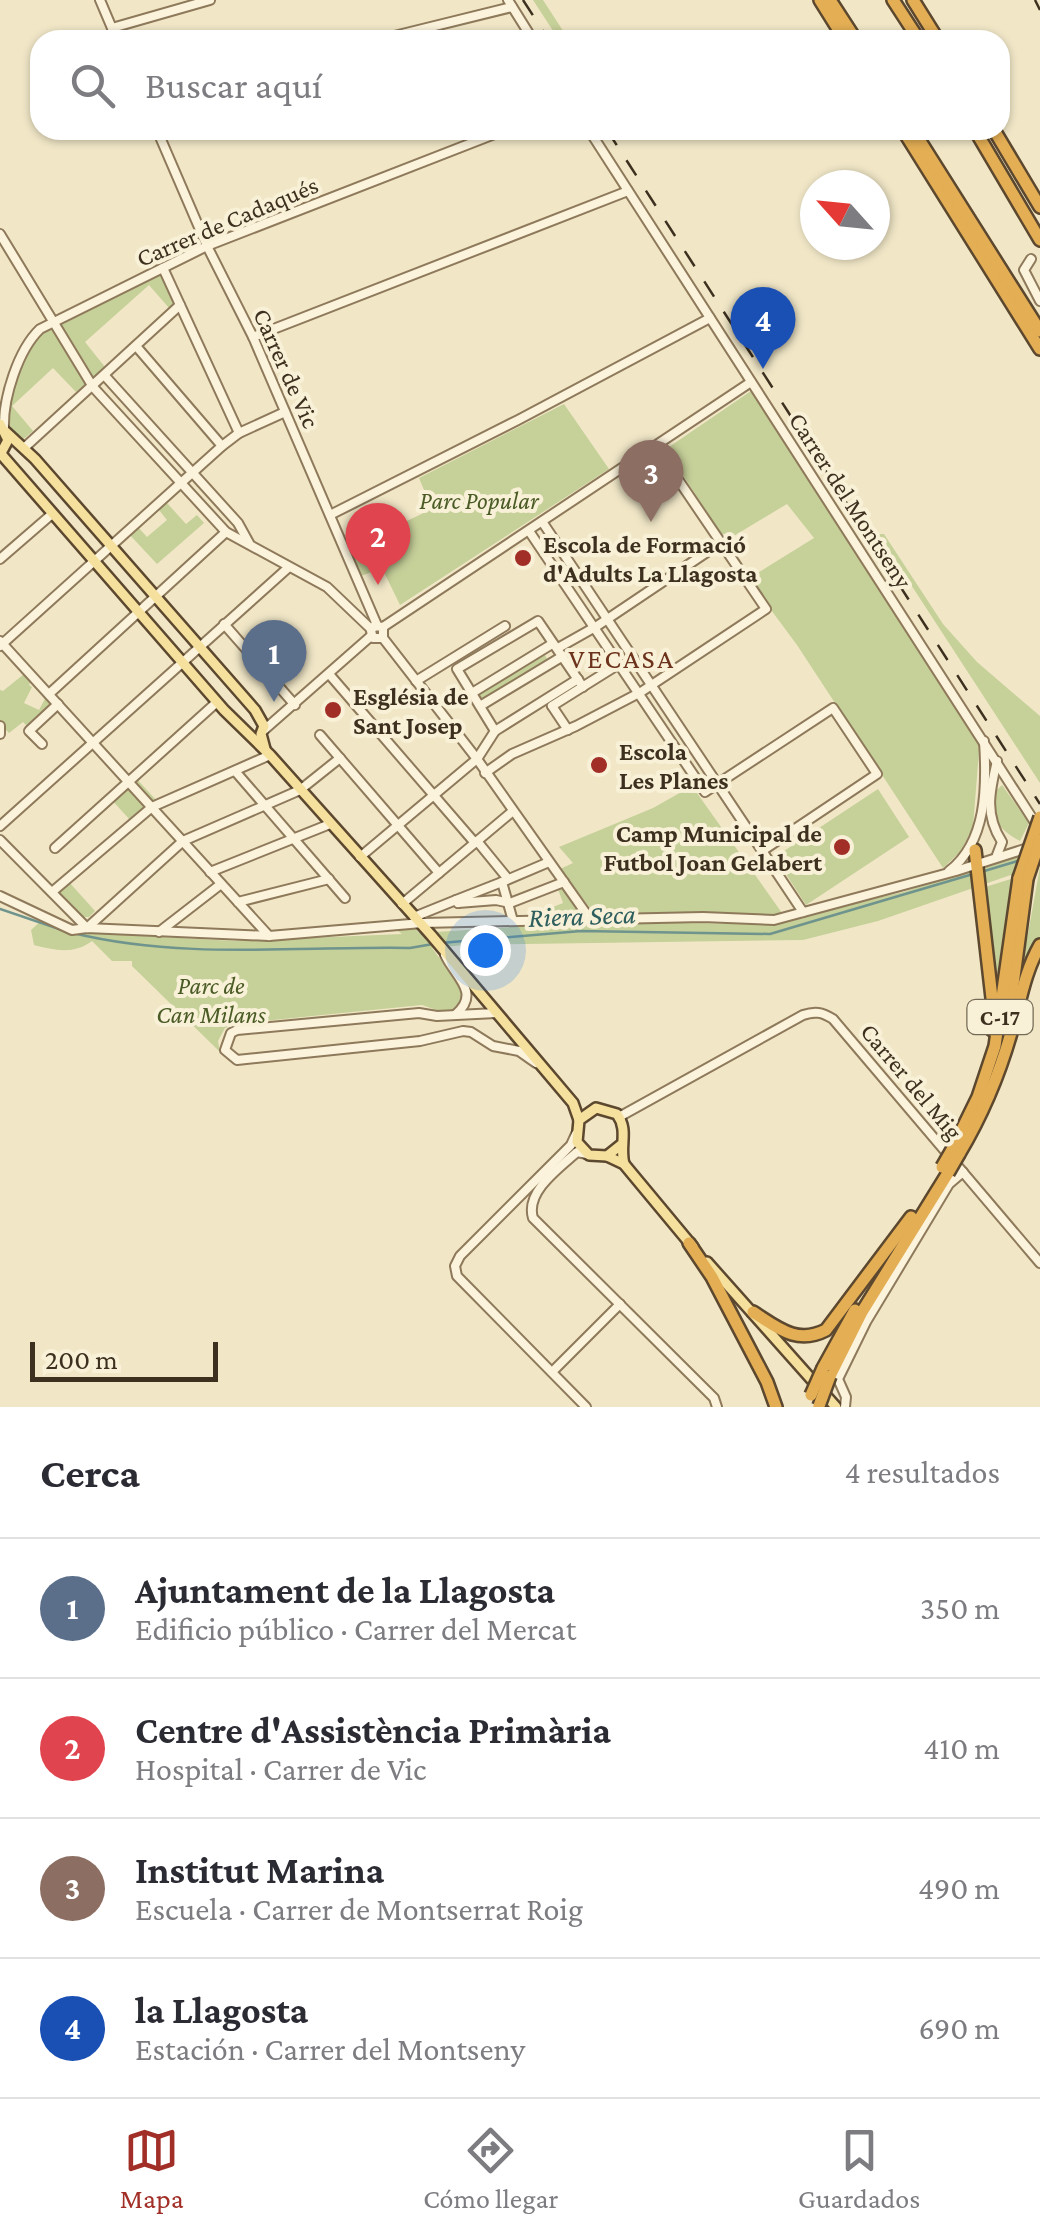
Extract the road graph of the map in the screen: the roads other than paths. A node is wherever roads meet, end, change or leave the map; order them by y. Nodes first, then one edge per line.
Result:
1 (100, 0) edge
2 (210, 0) edge
3 (820, 0) edge
4 (830, 0) edge
5 (893, 0) edge
6 (912, 0) edge
7 (510, 4) edge
8 (112, 28) joint
9 (415, 30) edge
10 (527, 30) edge
11 (840, 30) edge
12 (850, 30) edge
13 (912, 30) edge
14 (932, 30) edge
15 (160, 140) edge
16 (478, 140) edge
17 (596, 140) edge
18 (909, 140) edge
19 (919, 140) edge
20 (981, 140) edge
21 (1000, 140) edge
22 (628, 191) junction
23 (1040, 206) edge
24 (0, 234) edge
25 (1040, 240) edge
26 (208, 246) junction
27 (1031, 258) dead end
28 (164, 268) junction
29 (1040, 300) edge
30 (180, 304) junction
31 (710, 318) junction
32 (56, 321) junction
33 (1040, 331) edge
34 (253, 337) junction
35 (136, 346) junction
36 (1040, 349) edge
37 (105, 376) junction
38 (751, 382) junction
39 (93, 387) junction
40 (7, 397) junction
41 (0, 410) edge
42 (285, 412) junction
43 (3, 428) edge
44 (239, 433) junction
45 (222, 446) junction
46 (656, 446) junction
47 (24, 448) junction
48 (0, 454) edge
49 (192, 473) junction
50 (181, 483) junction
51 (52, 514) junction
52 (330, 514) junction
53 (543, 523) junction
54 (529, 531) junction
55 (226, 532) junction
56 (722, 542) junction
57 (249, 543) junction
58 (110, 546) junction
59 (0, 559) edge
60 (94, 561) junction
61 (289, 567) junction
62 (155, 598) junction
63 (138, 612) junction
64 (607, 619) junction
65 (224, 624) junction
66 (505, 626) dead end
67 (593, 626) junction
68 (376, 629) junction
69 (490, 635) junction
70 (1, 643) edge
71 (497, 646) junction
72 (199, 647) junction
73 (558, 649) junction
74 (181, 662) junction
75 (619, 664) junction
76 (329, 674) junction
77 (416, 681) junction
78 (581, 683) junction
79 (652, 685) junction
80 (472, 693) junction
81 (638, 693) junction
82 (49, 694) junction
83 (217, 702) junction
84 (550, 702) junction
85 (58, 704) junction
86 (295, 705) junction
87 (480, 706) junction
88 (0, 726) edge
89 (262, 728) junction
90 (568, 730) junction
91 (495, 731) junction
92 (246, 733) junction
93 (0, 734) edge
94 (320, 735) dead end
95 (983, 739) junction
96 (92, 742) junction
97 (42, 744) dead end
98 (269, 754) junction
99 (340, 758) junction
100 (477, 759) junction
101 (997, 761) junction
102 (235, 771) junction
103 (485, 773) junction
104 (983, 774) junction
105 (128, 780) junction
106 (1010, 783) junction
107 (718, 784) junction
108 (990, 787) junction
109 (300, 790) junction
110 (434, 794) junction
111 (152, 807) junction
112 (266, 807) junction
113 (513, 812) junction
114 (1040, 817) edge
115 (399, 823) junction
116 (330, 824) junction
117 (0, 826) edge
118 (1040, 830) edge
119 (999, 836) junction
120 (294, 839) junction
121 (0, 840) edge
122 (183, 842) junction
123 (476, 842) junction
124 (1037, 844) edge
125 (55, 848) dead end
126 (762, 851) junction
127 (980, 853) junction
128 (360, 857) junction
129 (549, 862) junction
130 (210, 872) junction
131 (440, 873) junction
132 (946, 874) junction
133 (1023, 878) junction
134 (329, 879) junction
135 (505, 880) junction
136 (564, 882) junction
137 (221, 884) junction
138 (52, 892) junction
139 (0, 896) edge
140 (345, 898) dead end
141 (456, 900) junction
142 (238, 902) junction
143 (510, 902) junction
144 (402, 904) junction
145 (803, 912) junction
146 (590, 919) junction
147 (417, 920) junction
148 (513, 921) junction
149 (84, 928) junction
150 (159, 932) junction
151 (269, 936) junction
152 (1040, 945) edge
153 (443, 950) junction
154 (496, 1012) junction
155 (455, 1016) junction
156 (544, 1069) junction
157 (995, 1077) junction
158 (982, 1088) junction
159 (573, 1102) junction
160 (592, 1110) junction
161 (619, 1116) junction
162 (579, 1120) junction
163 (576, 1134) junction
164 (622, 1144) junction
165 (956, 1151) junction
166 (589, 1154) junction
167 (607, 1156) junction
168 (624, 1164) junction
169 (945, 1170) junction
170 (962, 1172) junction
171 (523, 1193) junction
172 (535, 1194) junction
173 (506, 1210) junction
174 (911, 1217) junction
175 (537, 1222) junction
176 (689, 1243) junction
177 (1040, 1263) edge
178 (620, 1304) junction
179 (753, 1312) junction
180 (552, 1372) junction
181 (827, 1372) junction
182 (814, 1404) edge
183 (586, 1407) edge
184 (717, 1407) edge
185 (776, 1407) edge
186 (836, 1407) edge
187 (846, 1407) edge

1 - 8 street
2 - 8 street
3 - 11 highway
4 - 12 highway
5 - 13 highway
6 - 14 highway
7 - 9 street
7 - 10 street
15 - 26 street, Carrer de Vic
16 - 26 street, Carrer de Cadaqués
17 - 22 street, Carrer del Montseny
18 - 36 highway
19 - 33 highway
20 - 25 highway
21 - 23 highway
22 - 31 street, Carrer del Montseny
22 - 34 street
24 - 32 street
26 - 28 street, Carrer de Cadaqués
26 - 34 street, Carrer de Vic
27 - 29 street
28 - 30 street
28 - 32 street, Carrer de Cadaqués
30 - 35 street
30 - 44 street
31 - 38 street, Carrer del Montseny
31 - 52 street
32 - 39 street
32 - 40 street, Carrer de Cadaqués
34 - 42 street, Carrer de Vic
35 - 37 street
35 - 45 street
37 - 39 street
37 - 49 street
38 - 46 street
38 - 95 street, Carrer del Montseny
39 - 47 street
39 - 50 street
40 - 41 street, Carrer de Cadaqués
40 - 43 street, Carrer de Cadaqués
42 - 44 street
42 - 52 street, Carrer de Vic
43 - 47 main road
43 - 48 main road
44 - 45 street
45 - 49 street
46 - 53 street
46 - 56 street
47 - 58 main road
48 - 51 main road
49 - 50 street
49 - 57 street
50 - 55 street
50 - 58 street
51 - 59 street
51 - 60 main road
52 - 68 street, Carrer de Vic
53 - 54 street
53 - 64 street
54 - 67 street
54 - 68 street
55 - 57 street
55 - 62 street
56 - 64 street
56 - 79 street
57 - 61 street
58 - 60 street
58 - 62 main road
60 - 63 main road
60 - 70 street
61 - 65 street
61 - 68 street
62 - 63 street
62 - 72 main road
63 - 74 main road
63 - 82 street
64 - 67 street
64 - 79 street
65 - 72 street
65 - 86 street
66 - 69 street
67 - 73 street
67 - 75 street
68 - 76 street
68 - 77 street
69 - 71 street
69 - 77 street
70 - 82 street
71 - 73 street
71 - 80 street
72 - 74 street
72 - 89 main road
73 - 78 street
73 - 80 street
73 - 87 street
74 - 83 main road
74 - 96 street
75 - 78 street
75 - 81 street
76 - 86 street
76 - 110 street
77 - 100 street
78 - 84 street
79 - 81 street
79 - 107 street
80 - 87 street
81 - 90 street
81 - 107 street
82 - 85 street
83 - 92 main road
83 - 105 street
84 - 90 street
84 - 91 street
85 - 96 street
85 - 97 street
86 - 89 street
87 - 91 street
88 - 93 street
89 - 92 main road
89 - 92 main road
89 - 98 main road
90 - 103 street
91 - 100 street
92 - 98 main road
94 - 99 street
95 - 101 street, Carrer del Montseny
95 - 104 street
96 - 105 street
96 - 117 street
98 - 102 street
98 - 109 main road
99 - 109 street
99 - 115 street
100 - 103 street
100 - 110 street
101 - 104 street
101 - 106 street, Carrer del Montseny
101 - 108 street
102 - 111 street
102 - 112 street
103 - 113 street
104 - 127 street
105 - 111 street
105 - 125 street
106 - 108 street
106 - 118 street, Carrer del Montseny
107 - 126 street
107 - 126 street
108 - 119 street
109 - 112 street
109 - 116 main road
110 - 115 street
110 - 123 street
111 - 122 street
111 - 138 street
112 - 120 street
112 - 122 street
113 - 123 street
113 - 129 street
114 - 133 highway, C-17, bridge
115 - 128 street
115 - 131 street
116 - 120 street
116 - 128 main road
119 - 124 street
119 - 127 street
119 - 127 street
120 - 130 street
120 - 134 street
121 - 138 street
122 - 130 street
122 - 149 street
123 - 131 street
123 - 135 street
124 - 127 street
124 - 133 highway, C-17, bridge
126 - 145 street
127 - 132 street
127 - 132 street
127 - 158 highway
128 - 144 main road
129 - 135 street
129 - 136 street
130 - 137 street
131 - 144 street
132 - 145 street
133 - 157 highway, C-17
133 - 158 highway, C-17
134 - 140 street
134 - 142 street
135 - 141 street
135 - 143 street
136 - 143 street
136 - 146 street
137 - 142 street
137 - 150 street
138 - 149 street
139 - 149 street
141 - 143 street
141 - 147 street
142 - 151 street
143 - 148 street
144 - 147 main road
145 - 146 street
146 - 148 street
147 - 148 street
147 - 151 street
147 - 153 main road
149 - 150 street
150 - 151 street
152 - 157 highway
153 - 154 main road
153 - 155 street
154 - 155 street
154 - 156 main road
155 - 156 street
156 - 159 main road
157 - 165 highway, C-17
158 - 165 highway, C-17
159 - 160 main road
159 - 162 main road
160 - 161 main road
160 - 162 main road
161 - 164 main road
161 - 170 street, Carrer del Mig
162 - 163 main road
163 - 166 main road
163 - 171 street
164 - 167 main road
164 - 168 main road
165 - 169 highway, C-17, bridge
166 - 167 main road
166 - 172 street
167 - 168 main road
168 - 176 main road
169 - 174 highway, C-17
169 - 181 highway, C-17
170 - 177 street, Carrer del Mig
170 - 187 street
171 - 172 street
171 - 173 street
172 - 175 street
173 - 175 street
173 - 180 street
174 - 179 highway
174 - 181 highway, C-17
175 - 178 street
176 - 179 main road
176 - 185 highway
178 - 180 street
178 - 184 street
179 - 186 main road
180 - 183 street
181 - 182 highway, C-17, bridge

